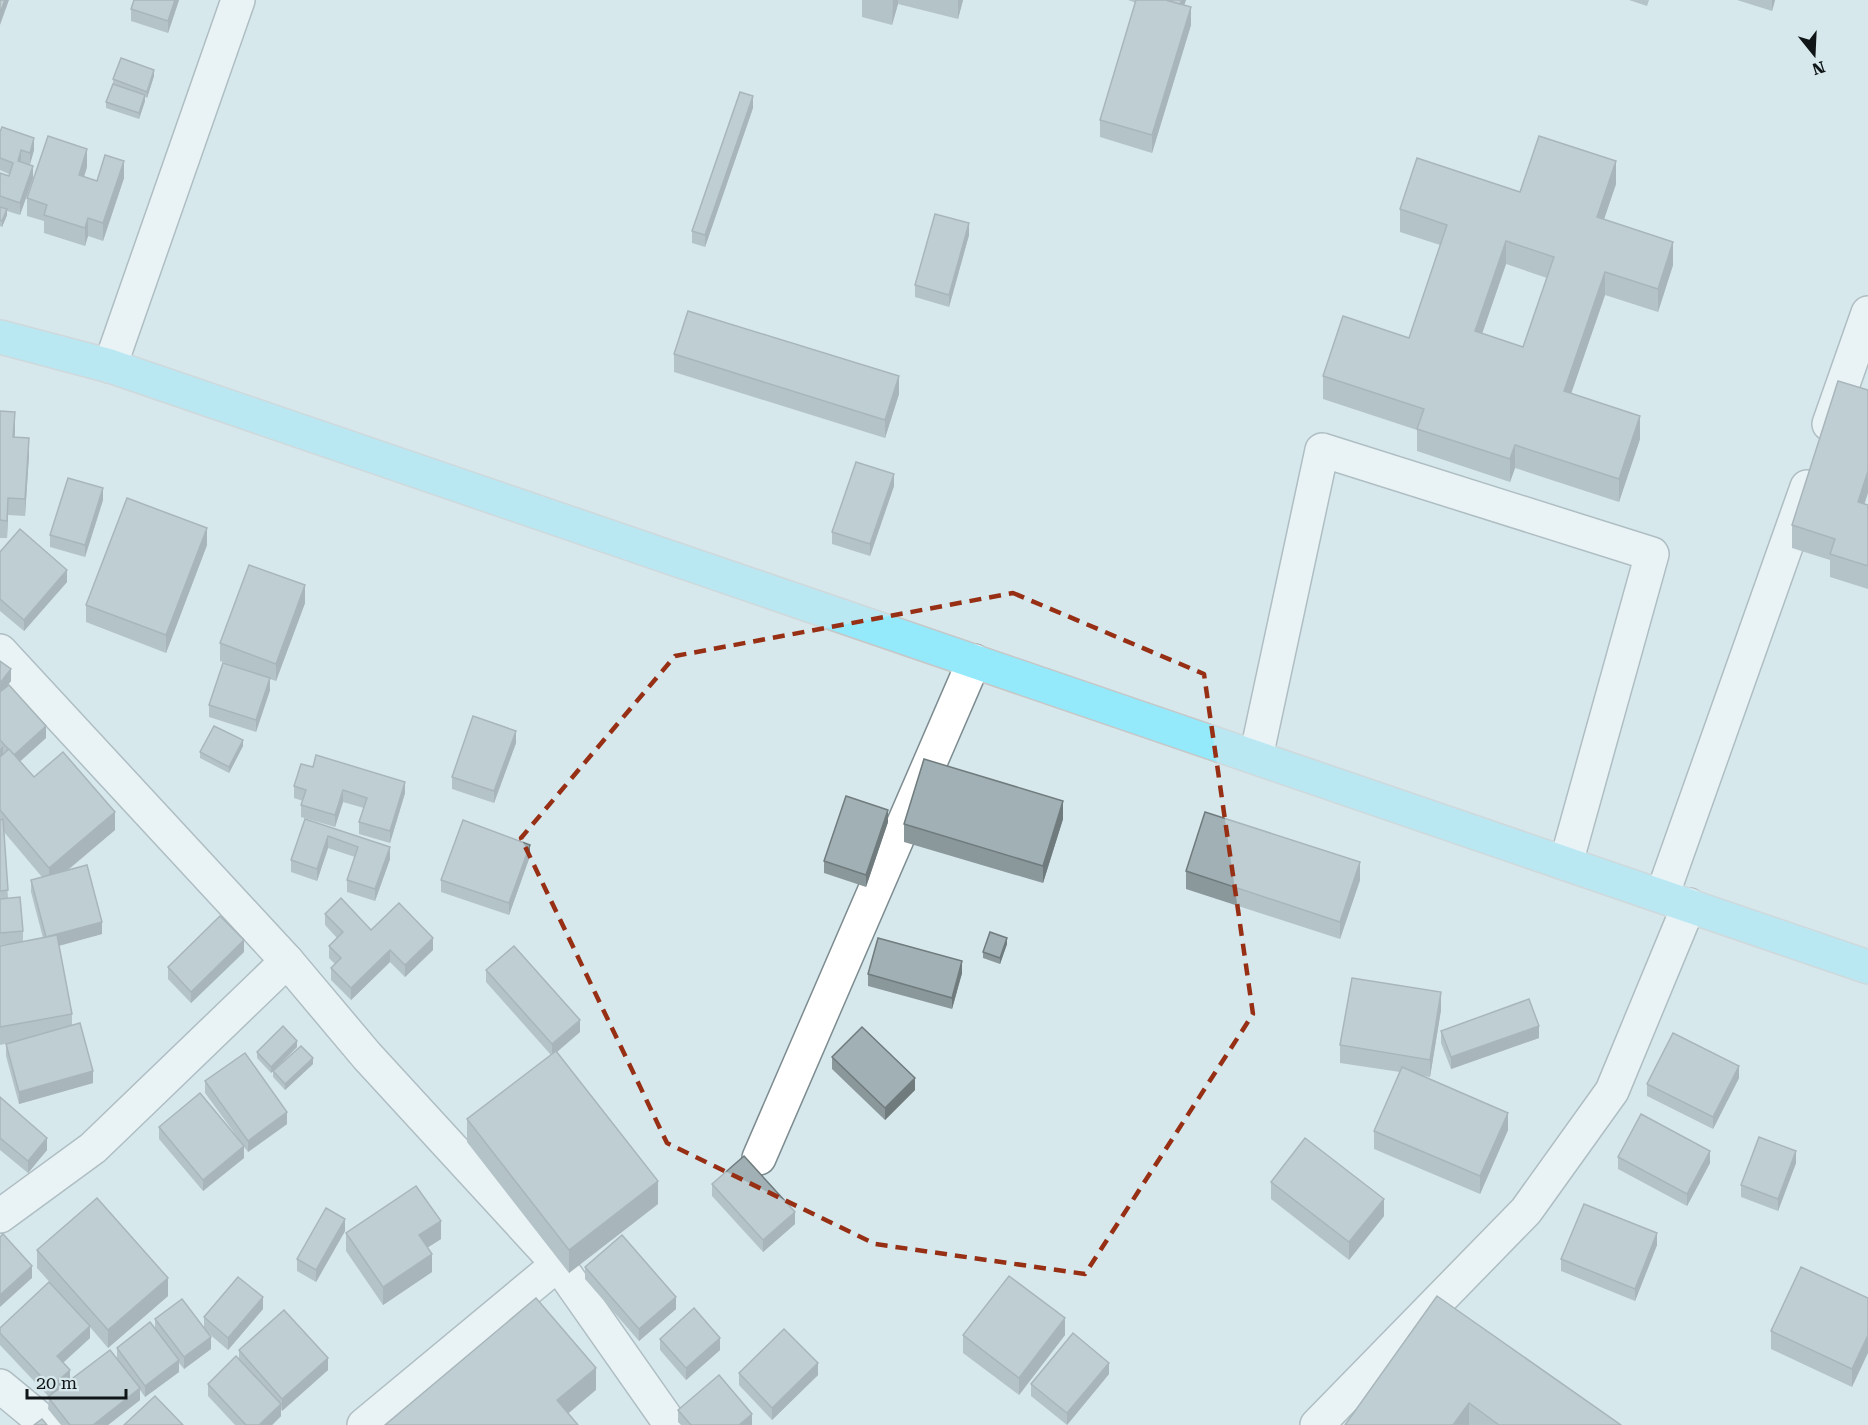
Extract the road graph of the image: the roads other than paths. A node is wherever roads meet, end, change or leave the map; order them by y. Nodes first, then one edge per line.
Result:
1 (238, 0) edge
2 (1868, 313) edge
3 (0, 337) edge
4 (110, 366) junction
5 (0, 651) edge
6 (974, 661) junction
7 (1256, 757) junction
8 (1566, 863) junction
9 (1676, 900) junction
10 (287, 961) junction
11 (1868, 967) edge
12 (759, 1158) dead end
13 (0, 1216) edge
14 (558, 1264) junction
15 (0, 1386) edge
16 (46, 1425) edge
17 (364, 1425) edge
18 (671, 1425) edge
19 (1317, 1425) edge

1 - 4 street
2 - 9 street
3 - 4 main road
4 - 6 main road
5 - 10 street
6 - 7 main road
6 - 12 street
7 - 8 main road
7 - 8 street
8 - 9 main road
9 - 11 main road
9 - 19 street
10 - 13 street
10 - 14 street
14 - 17 street
14 - 18 street
15 - 16 street

